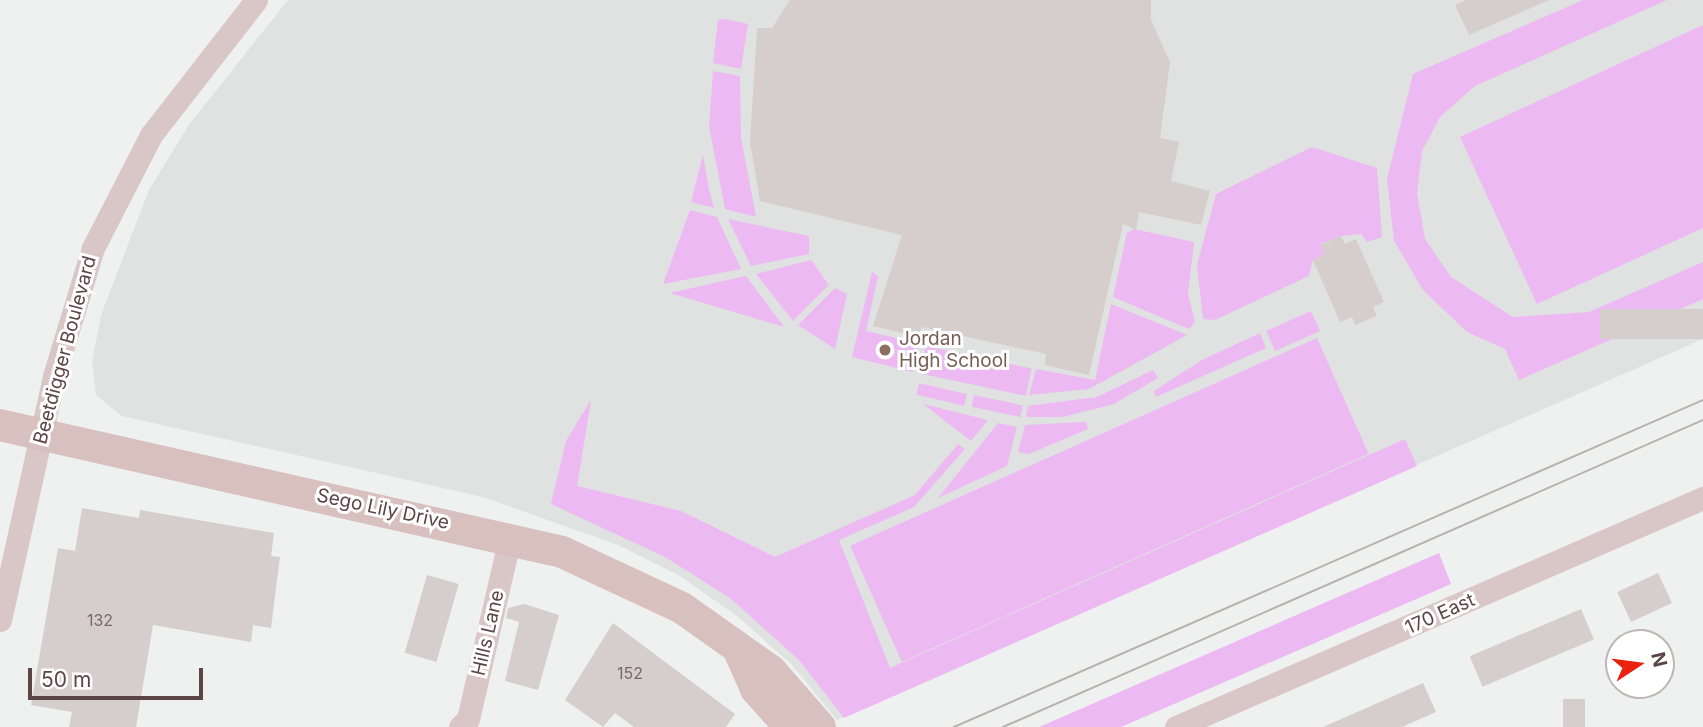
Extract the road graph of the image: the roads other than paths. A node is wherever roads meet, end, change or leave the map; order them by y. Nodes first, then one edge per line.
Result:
1 (256, 0) edge
2 (0, 425) edge
3 (41, 435) junction
4 (1703, 498) edge
5 (510, 537) junction
6 (0, 620) edge
7 (741, 655) junction
8 (460, 727) edge
9 (790, 727) edge
10 (820, 727) edge
11 (1176, 727) edge

1 - 3 street, Beetdigger Boulevard
2 - 3 main road, Sego Lily Drive
3 - 5 main road, Sego Lily Drive
3 - 6 street, Beetdigger Boulevard
4 - 11 street, 170 East
5 - 7 main road, Sego Lily Drive
5 - 8 street, Hills Lane
7 - 9 main road, Sego Lily Drive
7 - 10 main road, Sego Lily Drive

